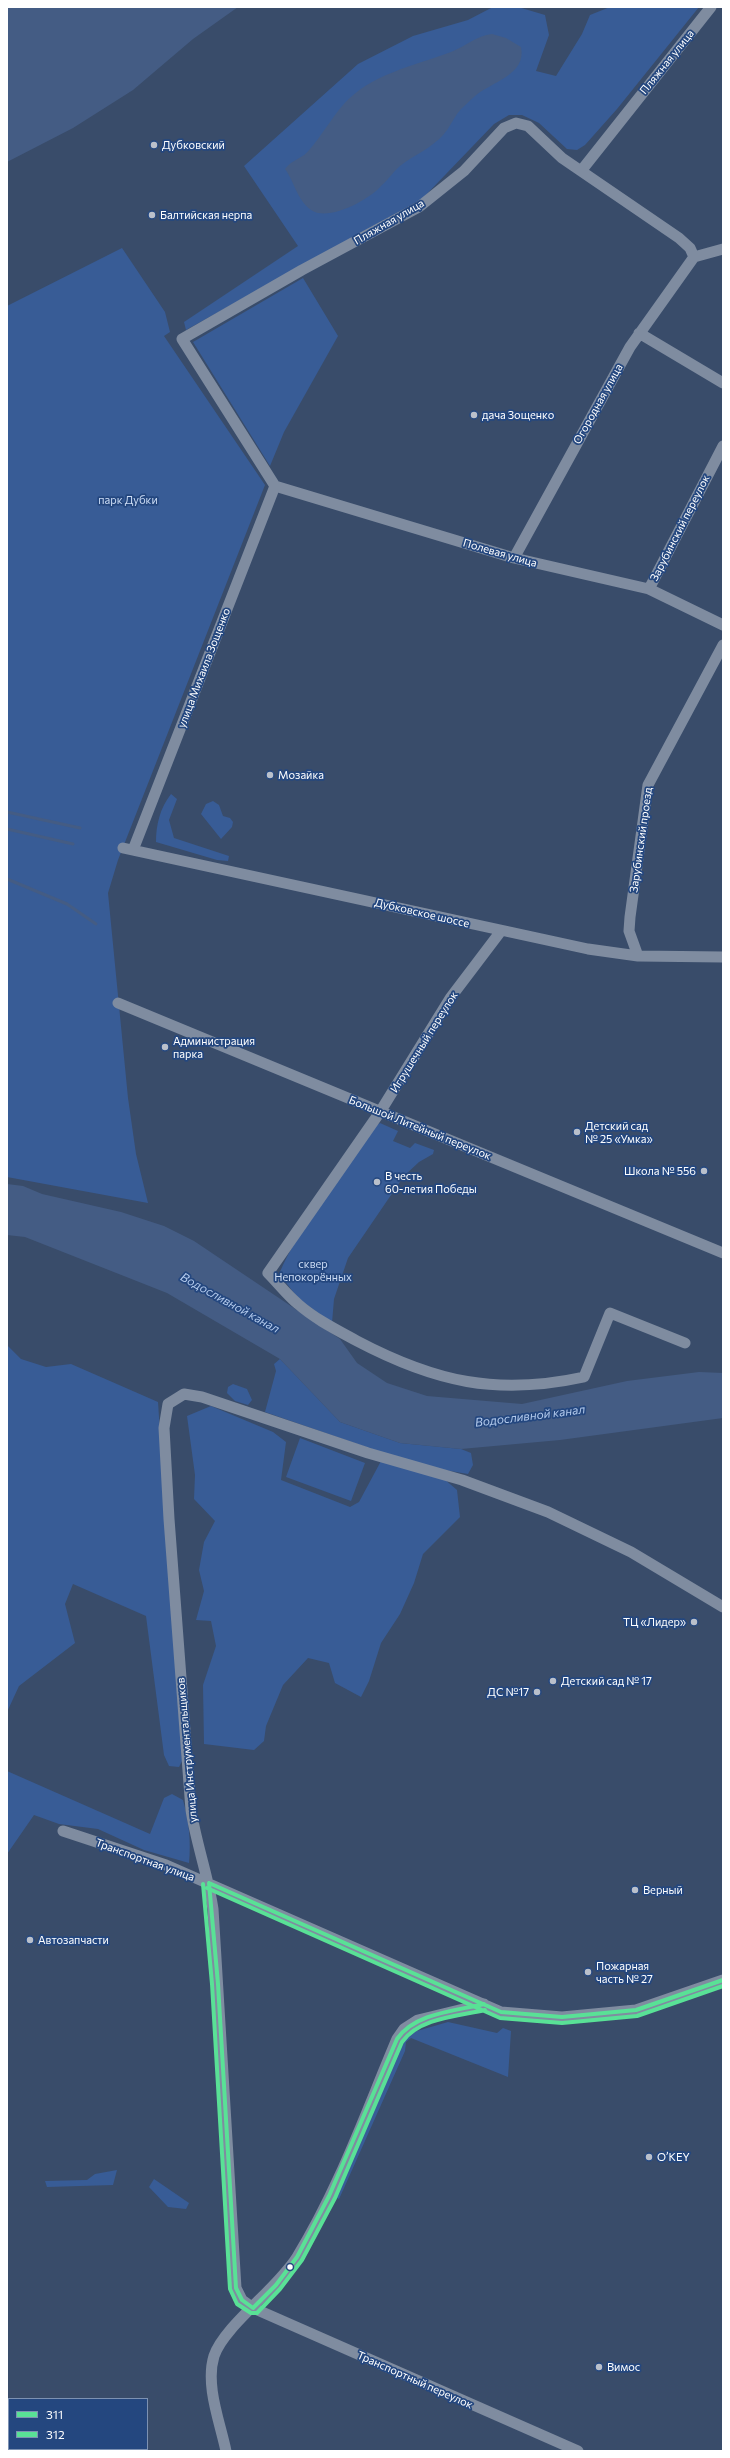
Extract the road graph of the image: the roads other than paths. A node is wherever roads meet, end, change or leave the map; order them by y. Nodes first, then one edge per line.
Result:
1 (711, 7) edge
2 (581, 171) junction
3 (723, 248) edge
4 (694, 258) junction
5 (639, 333) junction
6 (723, 383) edge
7 (723, 446) edge
8 (275, 486) junction
9 (514, 558) junction
10 (649, 589) junction
11 (723, 625) edge
12 (723, 645) edge
13 (128, 849) joint
14 (501, 931) junction
15 (638, 956) junction
16 (723, 957) edge
17 (118, 1003) dead end
18 (380, 1112) junction
19 (723, 1253) edge
20 (685, 1343) dead end
21 (723, 1607) edge
22 (62, 1830) dead end
23 (209, 1883) junction
24 (723, 1980) edge
25 (484, 2004) junction
26 (253, 2308) junction
27 (226, 2451) edge
28 (578, 2451) edge

1 - 2 street, Пляжная улица
2 - 4 street
2 - 8 street, Пляжная улица
3 - 4 street
4 - 5 street, Огородная улица
5 - 6 street
5 - 9 street, Огородная улица
7 - 10 street, Зарубинский переулок
8 - 9 street, Полевая улица
8 - 13 street, улица Михаила Зощенко
9 - 10 street, Полевая улица
10 - 11 street, Полевая улица
12 - 15 street, Зарубинский проезд
13 - 14 street, Дубковское шоссе
14 - 15 street, Дубковское шоссе
14 - 18 street, Игрушечный переулок
15 - 16 street, Дубковское шоссе
17 - 18 street, Большой Литейный переулок
18 - 19 street, Большой Литейный переулок
18 - 20 street, Игрушечный переулок
21 - 23 street, улица Инструментальщиков
22 - 23 street, Транспортная улица
23 - 25 street, Транспортная улица
23 - 26 street, улица Инструментальщиков
24 - 25 street, Транспортная улица
25 - 26 street
26 - 27 street
26 - 28 street, Транспортный переулок

